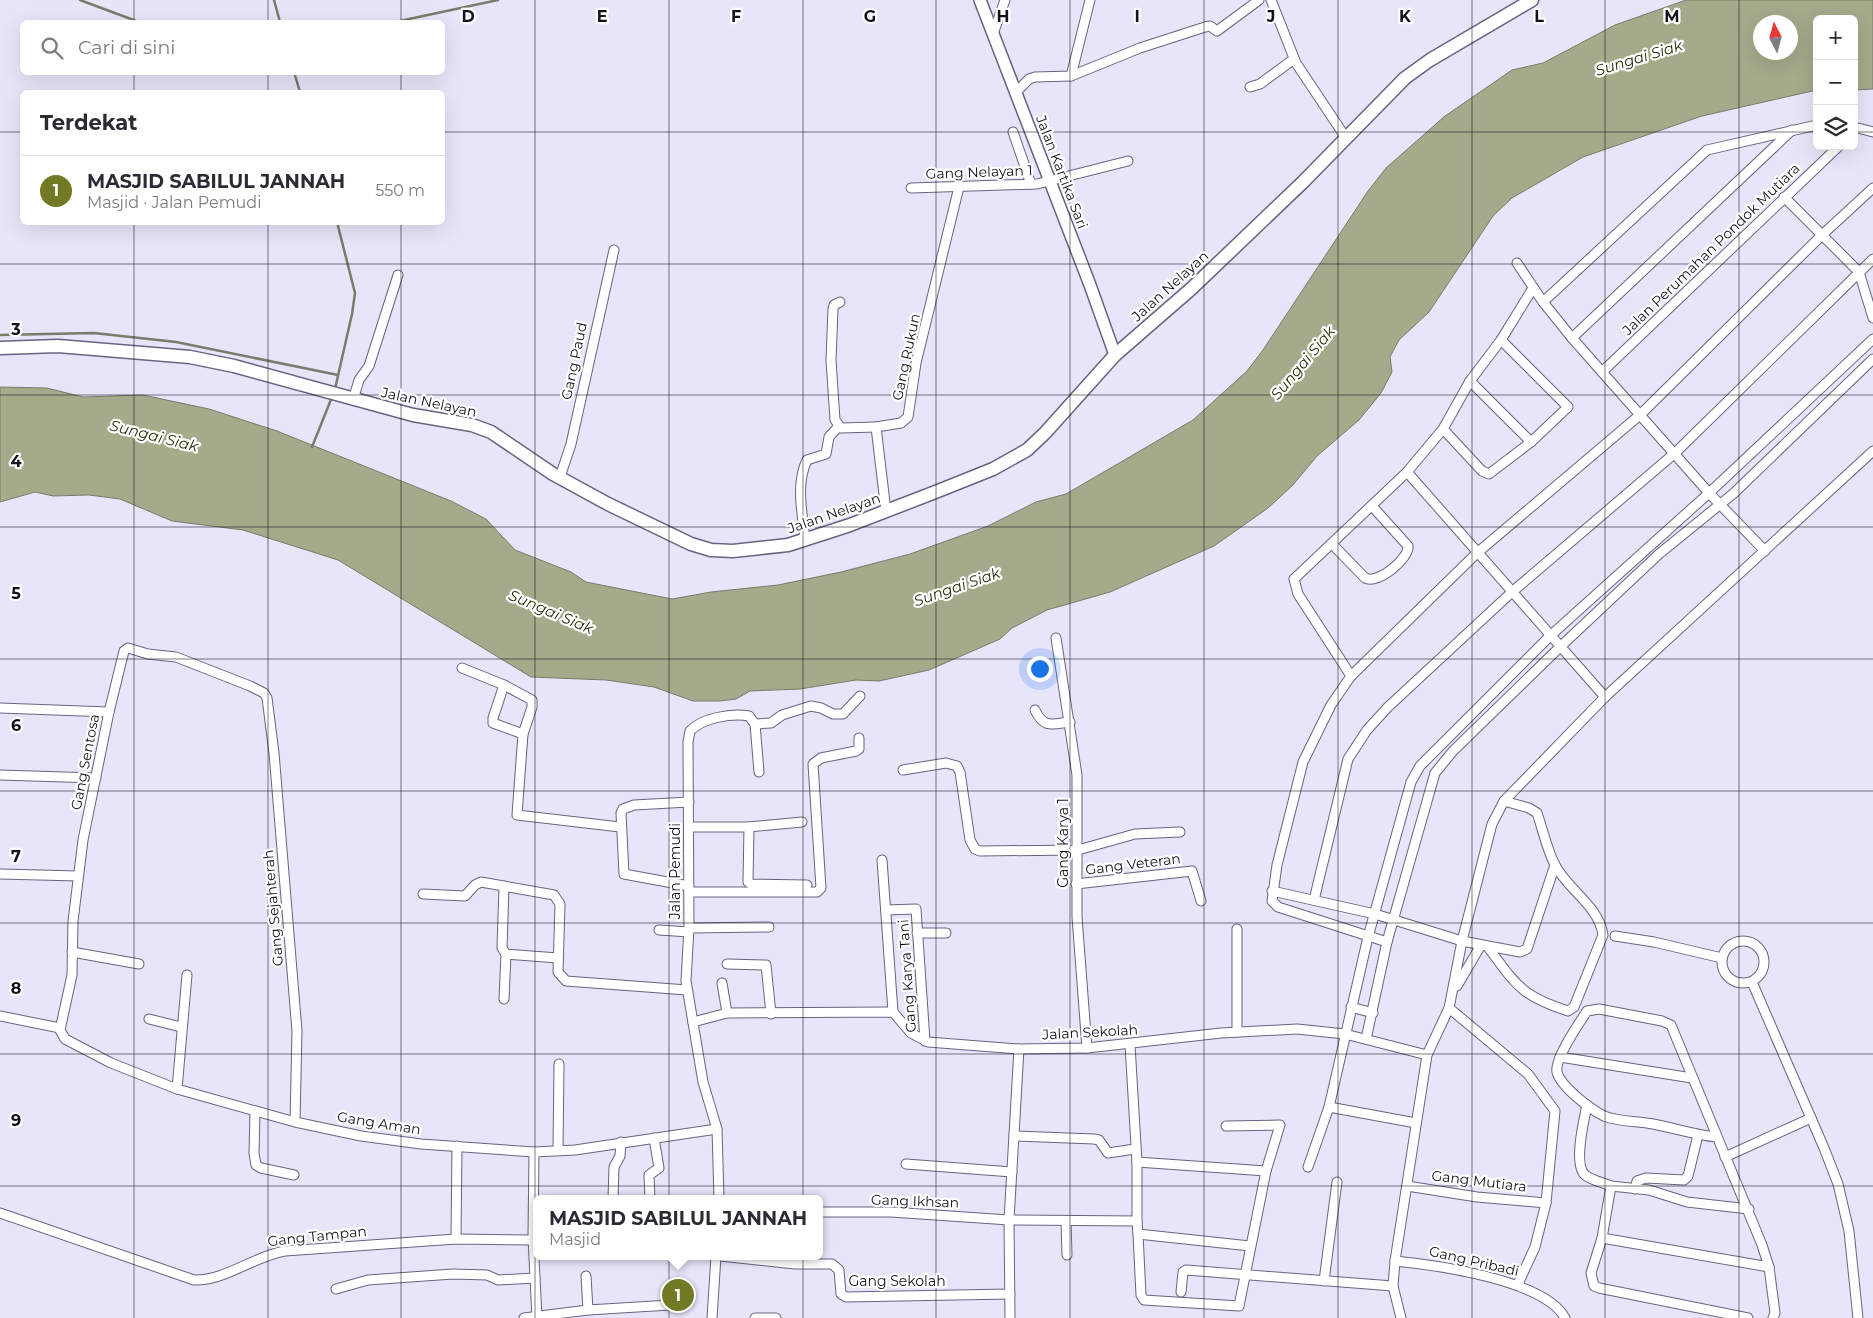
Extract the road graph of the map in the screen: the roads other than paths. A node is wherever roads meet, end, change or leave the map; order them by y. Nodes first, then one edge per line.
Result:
1 (980, 0) edge
2 (1005, 0) edge
3 (1090, 0) edge
4 (1259, 0) edge
5 (1271, 0) edge
6 (1532, 0) edge
7 (993, 34) junction
8 (1294, 59) junction
9 (1071, 76) junction
10 (1250, 87) dead end
11 (1015, 93) junction
12 (1813, 126) edge
13 (1858, 129) edge
14 (1792, 130) junction
15 (1013, 132) dead end
16 (1873, 132) edge
17 (1346, 138) junction
18 (1834, 150) edge
19 (1128, 161) dead end
20 (1040, 183) junction
21 (960, 187) junction
22 (911, 188) dead end
23 (1873, 188) edge
24 (1784, 197) junction
25 (1822, 235) junction
26 (614, 250) dead end
27 (1873, 259) edge
28 (1518, 263) dead end
29 (1859, 272) junction
30 (398, 275) dead end
31 (1533, 288) junction
32 (840, 302) dead end
33 (1543, 302) junction
34 (1873, 318) edge
35 (1572, 338) junction
36 (1873, 339) edge
37 (1501, 340) junction
38 (0, 348) edge
39 (1115, 355) junction
40 (1873, 359) edge
41 (1602, 372) junction
42 (1470, 381) junction
43 (348, 398) junction
44 (1641, 414) junction
45 (838, 427) junction
46 (876, 427) junction
47 (1443, 429) junction
48 (1531, 442) junction
49 (1873, 451) edge
50 (1675, 453) junction
51 (1407, 472) junction
52 (560, 477) junction
53 (1709, 494) junction
54 (1721, 504) junction
55 (1372, 506) junction
56 (886, 511) junction
57 (805, 541) junction
58 (1332, 544) junction
59 (1765, 551) junction
60 (1477, 553) junction
61 (1512, 592) junction
62 (1550, 636) junction
63 (1056, 638) dead end
64 (1560, 647) junction
65 (462, 668) dead end
66 (1351, 676) junction
67 (504, 685) junction
68 (264, 693) joint
69 (860, 696) dead end
70 (1605, 697) junction
71 (0, 708) edge
72 (1035, 710) dead end
73 (109, 712) junction
74 (1070, 722) junction
75 (755, 724) junction
76 (523, 734) junction
77 (858, 738) dead end
78 (1420, 766) junction
79 (903, 770) dead end
80 (759, 772) dead end
81 (1435, 773) junction
82 (0, 775) edge
83 (96, 778) junction
84 (1504, 801) junction
85 (689, 802) junction
86 (802, 822) dead end
87 (749, 826) junction
88 (620, 827) junction
89 (690, 827) junction
90 (1180, 832) dead end
91 (1078, 850) junction
92 (882, 860) dead end
93 (1555, 865) junction
94 (0, 874) edge
95 (78, 876) junction
96 (1076, 884) junction
97 (807, 885) dead end
98 (504, 886) junction
99 (689, 889) junction
100 (1272, 891) junction
101 (423, 894) dead end
102 (1314, 900) junction
103 (1201, 901) dead end
104 (886, 910) junction
105 (1375, 914) junction
106 (1394, 919) junction
107 (769, 927) dead end
108 (1237, 929) dead end
109 (659, 930) dead end
110 (689, 930) junction
111 (917, 933) junction
112 (946, 933) dead end
113 (1615, 936) dead end
114 (1368, 937) junction
115 (1462, 941) junction
116 (1387, 942) junction
117 (1485, 946) junction
118 (72, 952) junction
119 (506, 954) junction
120 (558, 958) junction
121 (1722, 958) junction
122 (139, 964) dead end
123 (727, 964) dead end
124 (187, 975) dead end
125 (1752, 982) junction
126 (722, 983) dead end
127 (687, 990) junction
128 (1453, 993) junction
129 (504, 999) dead end
130 (1351, 1008) junction
131 (1449, 1008) junction
132 (893, 1012) junction
133 (727, 1013) junction
134 (1373, 1013) junction
135 (771, 1014) junction
136 (0, 1016) edge
137 (149, 1019) dead end
138 (693, 1022) junction
139 (181, 1027) junction
140 (60, 1028) junction
141 (1237, 1032) junction
142 (1346, 1034) junction
143 (1366, 1039) junction
144 (925, 1041) junction
145 (1130, 1045) junction
146 (1087, 1048) junction
147 (1019, 1049) junction
148 (1428, 1055) junction
149 (1560, 1057) junction
150 (559, 1064) dead end
151 (1692, 1078) junction
152 (176, 1089) junction
153 (1588, 1105) junction
154 (1329, 1107) junction
155 (255, 1111) junction
156 (1811, 1118) junction
157 (295, 1122) junction
158 (1416, 1123) junction
159 (1226, 1126) dead end
160 (717, 1129) junction
161 (1698, 1135) junction
162 (1014, 1136) junction
163 (1717, 1137) junction
164 (654, 1138) junction
165 (622, 1142) junction
166 (457, 1146) junction
167 (1135, 1149) junction
168 (558, 1150) junction
169 (534, 1152) junction
170 (1725, 1157) junction
171 (1137, 1162) junction
172 (906, 1164) dead end
173 (1308, 1167) dead end
174 (1012, 1172) junction
175 (1266, 1172) junction
176 (294, 1175) dead end
177 (1337, 1182) dead end
178 (1407, 1186) junction
179 (1611, 1186) junction
180 (1635, 1189) junction
181 (534, 1195) edge
182 (613, 1195) edge
183 (650, 1195) edge
184 (719, 1195) edge
185 (1546, 1203) junction
186 (1749, 1209) junction
187 (823, 1212) edge
188 (0, 1213) edge
189 (1009, 1220) junction
190 (1066, 1221) junction
191 (1137, 1221) junction
192 (1138, 1234) junction
193 (1602, 1238) junction
194 (456, 1239) junction
195 (533, 1240) edge
196 (1250, 1246) junction
197 (1067, 1255) dead end
198 (534, 1260) edge
199 (716, 1260) edge
200 (758, 1260) edge
201 (1395, 1260) junction
202 (1769, 1267) junction
203 (1247, 1274) junction
204 (586, 1276) dead end
205 (535, 1278) junction
206 (1324, 1281) junction
207 (1518, 1284) junction
208 (1393, 1286) junction
209 (336, 1290) dead end
210 (1180, 1292) dead end
211 (1010, 1294) junction
212 (670, 1305) dead end
213 (588, 1310) junction
214 (537, 1317) edge
215 (524, 1318) edge
216 (712, 1318) edge
217 (755, 1318) edge
218 (776, 1318) edge
219 (1010, 1318) edge
220 (1401, 1318) edge
221 (1565, 1318) edge
222 (1748, 1318) edge
223 (1774, 1318) edge
224 (1858, 1318) edge

1 - 7 street, Jalan Kartika Sari
2 - 7 street
3 - 9 street
4 - 9 street
5 - 8 street
6 - 17 main road, Jalan Nelayan
7 - 11 street, Jalan Kartika Sari
8 - 10 street
8 - 17 street
9 - 11 street
11 - 20 street, Jalan Kartika Sari
12 - 14 street
13 - 16 street
14 - 33 street
14 - 35 street
15 - 20 street
17 - 39 main road, Jalan Nelayan
18 - 24 street, Jalan Perumahan Pondok Mutiara
19 - 20 street, Gang Nelayan 1
20 - 21 street, Gang Nelayan 1
20 - 39 street, Jalan Kartika Sari
21 - 22 street, Gang Nelayan 1
21 - 46 street, Gang Rukun
23 - 25 street
24 - 25 street
24 - 41 street, Jalan Perumahan Pondok Mutiara
25 - 29 street
25 - 44 street
26 - 52 street, Gang Paud
27 - 29 street
28 - 31 street
29 - 34 street
29 - 50 street
30 - 43 street
31 - 33 street
31 - 37 street
32 - 45 street
33 - 35 street
35 - 41 street
36 - 53 street
37 - 42 street
37 - 48 street
38 - 43 main road, Jalan Nelayan
39 - 56 main road, Jalan Nelayan
40 - 54 street
41 - 44 street
42 - 47 street
42 - 48 street
43 - 52 main road, Jalan Nelayan
44 - 50 street
44 - 60 street
45 - 46 street
45 - 57 street
46 - 56 street
47 - 48 street
47 - 51 street
49 - 59 street
50 - 53 street
50 - 61 street
51 - 55 street
51 - 60 street
52 - 57 main road, Jalan Nelayan
53 - 54 street
53 - 62 street
54 - 59 street
54 - 64 street
55 - 58 street
55 - 58 street
56 - 57 main road, Jalan Nelayan
58 - 66 street
59 - 70 street
60 - 61 street
60 - 66 street
61 - 62 street
61 - 102 street
62 - 64 street
62 - 78 street
63 - 74 street, Gang Karya 1
64 - 70 street
64 - 81 street
65 - 67 street
66 - 100 street
67 - 76 street
67 - 76 street
68 - 73 street, Gang Sentosa
68 - 157 street, Gang Sejahterah
69 - 75 street
70 - 84 street
71 - 73 street
72 - 74 street
73 - 83 street, Gang Sentosa
74 - 91 street, Gang Karya 1
75 - 80 street
75 - 85 street, Jalan Pemudi
76 - 88 street
77 - 99 street
78 - 81 street
78 - 105 street
79 - 91 street
81 - 106 street
82 - 83 street
83 - 95 street, Gang Sentosa
84 - 93 street
84 - 115 street
85 - 88 street
85 - 89 street, Jalan Pemudi
86 - 87 street
87 - 89 street
87 - 97 street
88 - 99 street
89 - 99 street, Jalan Pemudi
90 - 91 street
91 - 96 street, Gang Karya 1
92 - 104 street, Gang Karya Tani
93 - 117 street
93 - 117 street
94 - 95 street
95 - 118 street, Gang Sentosa
96 - 103 street, Gang Veteran
96 - 146 street, Gang Karya 1
98 - 101 street
98 - 119 street
98 - 120 street
99 - 110 street, Jalan Pemudi
100 - 102 street
100 - 114 street
102 - 105 street
104 - 111 street, Gang Karya Tani
104 - 132 street, Gang Karya Tani
105 - 106 street
105 - 114 street
106 - 115 street
106 - 116 street
107 - 110 street
108 - 141 street
109 - 110 street
110 - 127 street, Jalan Pemudi
111 - 112 street
111 - 144 street, Gang Karya Tani
113 - 121 street
114 - 116 street
114 - 130 street
115 - 117 street
115 - 128 street
116 - 134 street
117 - 128 street
118 - 122 street
118 - 140 street, Gang Sentosa
119 - 120 street
119 - 129 street
120 - 127 street
121 - 125 street
121 - 125 street
123 - 135 street
124 - 139 street
125 - 156 street
126 - 133 street
127 - 138 street, Jalan Pemudi
128 - 131 street
130 - 134 street
130 - 142 street
131 - 148 street
131 - 185 street
132 - 135 street
132 - 144 street
133 - 135 street
133 - 138 street
134 - 143 street
136 - 140 street
137 - 139 street
138 - 160 street, Jalan Pemudi
139 - 152 street
140 - 152 street, Gang Aman
141 - 142 street, Jalan Sekolah
141 - 145 street, Jalan Sekolah
142 - 143 street, Jalan Sekolah
142 - 154 street
143 - 148 street, Jalan Sekolah
144 - 147 street, Jalan Sekolah
145 - 146 street, Jalan Sekolah
145 - 167 street
146 - 147 street, Jalan Sekolah
147 - 162 street
148 - 158 street
149 - 151 street
149 - 151 street
149 - 153 street
150 - 168 street
151 - 163 street
152 - 155 street, Gang Aman
153 - 161 street
153 - 179 street
154 - 158 street
154 - 173 street
155 - 157 street, Gang Aman
155 - 176 street
156 - 170 street
156 - 224 street
157 - 166 street, Gang Aman
158 - 178 street
159 - 175 street
160 - 164 street, Gang Aman
160 - 184 street, Jalan Pemudi
161 - 163 street
161 - 180 street
162 - 167 street
162 - 174 street
163 - 170 street
164 - 165 street, Gang Aman
164 - 183 street
165 - 168 street, Gang Aman
165 - 182 street
166 - 169 street, Gang Aman
166 - 194 street
167 - 171 street
168 - 169 street, Gang Aman
169 - 181 street
170 - 186 street
171 - 175 street
171 - 191 street
172 - 174 street
174 - 189 street
175 - 196 street
177 - 206 street
178 - 185 street, Gang Mutiara
178 - 201 street
179 - 180 street
179 - 193 street
180 - 186 street
185 - 207 street
186 - 202 street
187 - 189 street, Gang Ikhsan
188 - 194 street, Gang Tampan
189 - 190 street, Gang Ikhsan
189 - 211 street
190 - 191 street, Gang Ikhsan
190 - 197 street
191 - 192 street
192 - 196 street
192 - 203 street
193 - 202 street
193 - 222 street
194 - 195 street, Gang Tampan
196 - 203 street
198 - 205 street
199 - 216 street
200 - 211 street, Gang Sekolah
201 - 207 street, Gang Pribadi
201 - 208 street
202 - 223 street
203 - 206 street
203 - 210 street
204 - 213 street
205 - 209 street
205 - 214 street
206 - 208 street
207 - 221 street, Gang Pribadi
208 - 220 street
211 - 219 street
212 - 213 street
213 - 214 street
214 - 215 street
217 - 218 street

